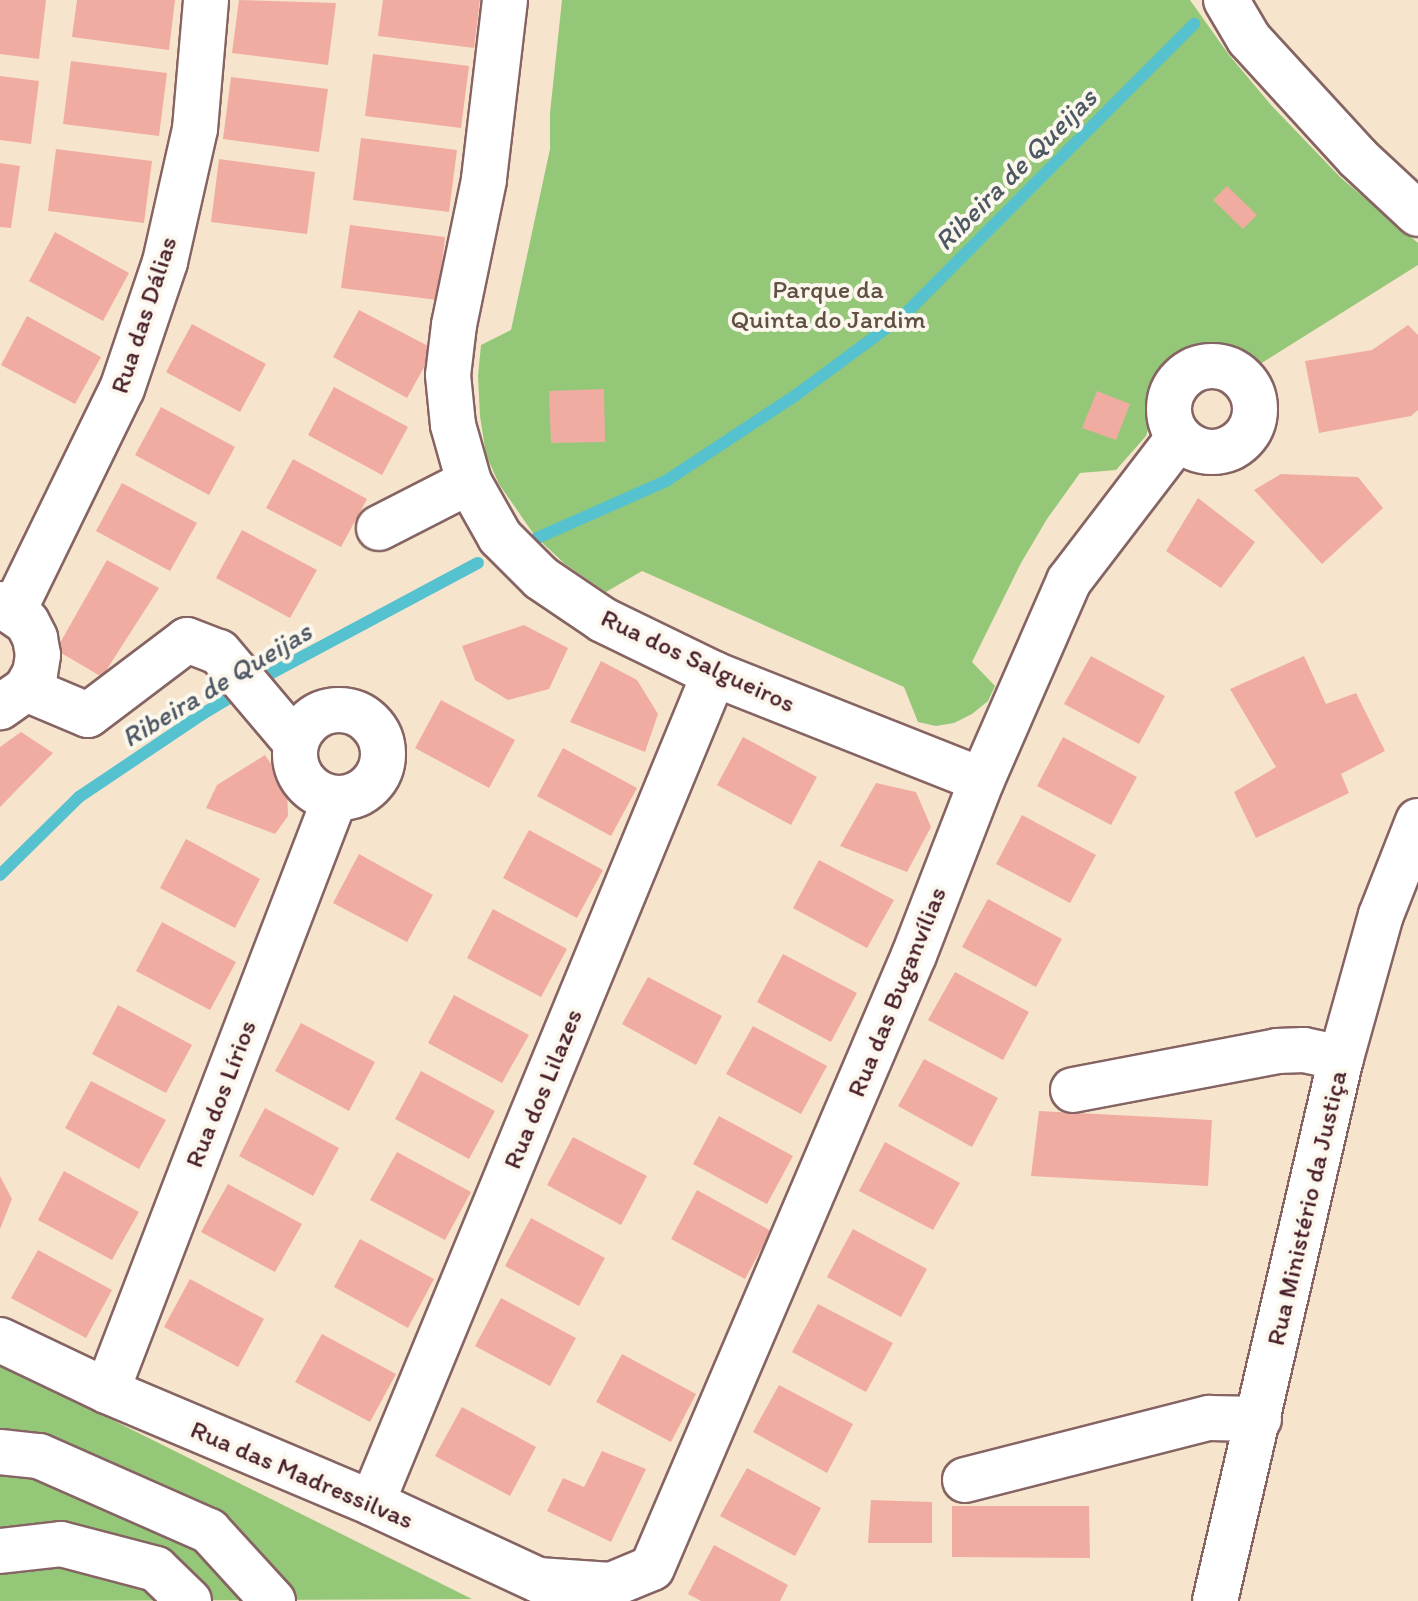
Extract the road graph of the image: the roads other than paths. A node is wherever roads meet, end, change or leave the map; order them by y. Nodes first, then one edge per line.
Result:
1 (206, 0) edge
2 (505, 0) edge
3 (1226, 0) edge
4 (1418, 214) edge
5 (1179, 437) dead end
6 (469, 482) junction
7 (379, 528) dead end
8 (7, 607) edge
9 (714, 674) junction
10 (13, 698) edge
11 (296, 743) junction
12 (982, 780) junction
13 (335, 798) junction
14 (1418, 821) edge
15 (1341, 1058) junction
16 (1073, 1090) dead end
17 (0, 1340) edge
18 (107, 1391) junction
19 (1259, 1419) junction
20 (0, 1452) edge
21 (965, 1480) dead end
22 (372, 1503) junction
23 (0, 1551) edge
24 (635, 1585) edge
25 (545, 1590) edge
26 (189, 1601) edge
27 (273, 1601) edge
28 (1215, 1601) edge

1 - 8 main road, Rua das Dálias
2 - 6 main road, Rua dos Salgueiros
3 - 4 main road
5 - 12 main road, Rua das Buganvílias
6 - 7 main road
6 - 9 main road, Rua dos Salgueiros
8 - 10 main road
9 - 12 main road, Rua dos Salgueiros
9 - 22 main road, Rua dos Lilazes
10 - 11 main road
11 - 13 main road
11 - 13 main road
12 - 24 main road, Rua das Buganvílias
13 - 18 main road, Rua dos Lírios
14 - 15 main road, Rua Ministério da Justiça
15 - 16 main road
15 - 19 main road, Rua Ministério da Justiça
17 - 18 main road, Rua das Madressilvas
18 - 22 main road, Rua das Madressilvas
19 - 21 main road
19 - 28 main road, Rua Ministério da Justiça
20 - 27 main road
22 - 25 main road, Rua das Madressilvas
23 - 26 main road
24 - 25 main road, Rua das Madressilvas

